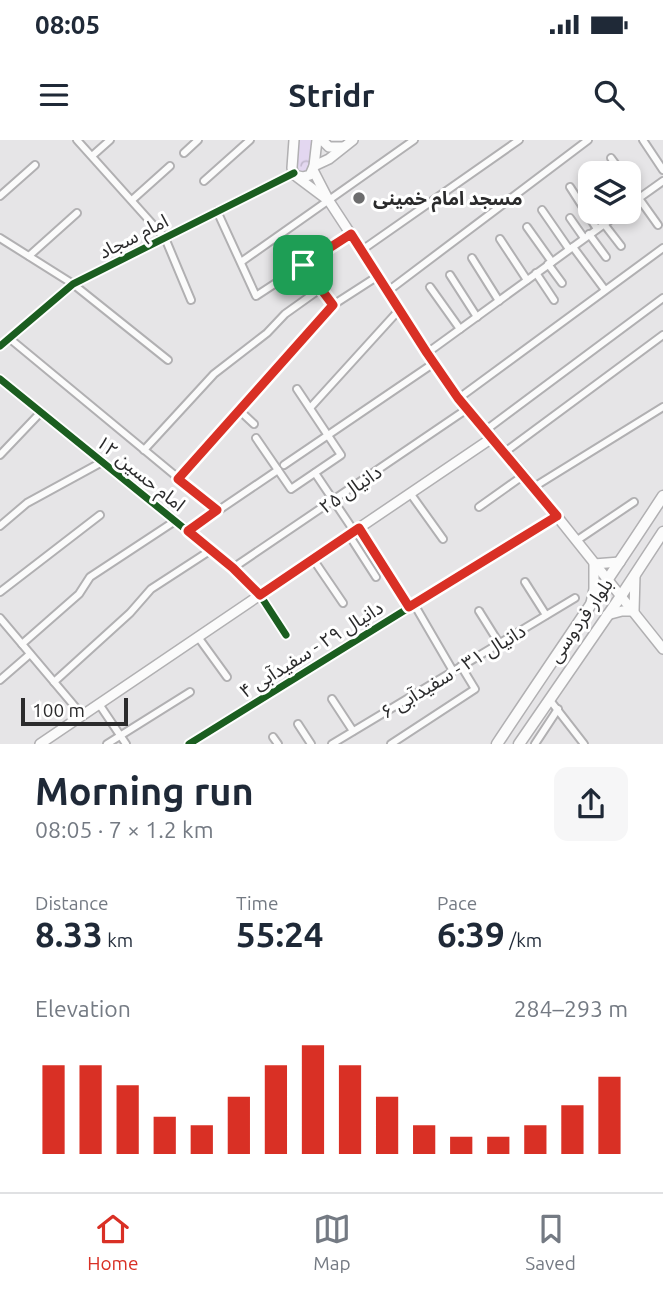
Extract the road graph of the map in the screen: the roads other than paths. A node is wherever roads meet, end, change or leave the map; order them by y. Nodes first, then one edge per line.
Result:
1 (77, 140) edge
2 (110, 140) edge
3 (198, 140) edge
4 (250, 140) edge
5 (320, 140) edge
6 (353, 140) edge
7 (414, 140) edge
8 (519, 140) edge
9 (588, 140) edge
10 (643, 140) edge
11 (293, 142) edge
12 (343, 147) junction
13 (184, 153) dead end
14 (92, 156) junction
15 (611, 158) dead end
16 (613, 161) edge
17 (34, 165) dead end
18 (170, 166) dead end
19 (314, 168) junction
20 (663, 170) edge
21 (295, 175) junction
22 (204, 181) dead end
23 (663, 181) edge
24 (570, 187) dead end
25 (0, 196) edge
26 (641, 197) edge
27 (131, 200) junction
28 (329, 201) junction
29 (641, 201) edge
30 (542, 210) dead end
31 (217, 211) junction
32 (77, 214) dead end
33 (570, 218) dead end
34 (604, 224) joint
35 (658, 225) dead end
36 (527, 227) dead end
37 (597, 229) junction
38 (351, 234) junction
39 (587, 236) junction
40 (0, 238) edge
41 (165, 238) junction
42 (500, 239) dead end
43 (621, 246) dead end
44 (663, 247) edge
45 (571, 248) junction
46 (362, 250) junction
47 (29, 256) junction
48 (606, 257) dead end
49 (472, 258) dead end
50 (241, 262) junction
51 (550, 263) junction
52 (303, 265) junction
53 (536, 273) junction
54 (450, 275) dead end
55 (379, 276) junction
56 (527, 280) junction
57 (73, 284) junction
58 (562, 284) dead end
59 (430, 287) dead end
60 (320, 289) junction
61 (605, 290) junction
62 (388, 291) junction
63 (663, 298) edge
64 (191, 300) dead end
65 (554, 300) dead end
66 (499, 301) junction
67 (333, 305) junction
68 (400, 309) junction
69 (477, 317) junction
70 (460, 329) junction
71 (663, 335) edge
72 (9, 338) junction
73 (0, 346) edge
74 (427, 353) junction
75 (168, 360) dead end
76 (434, 363) junction
77 (0, 379) edge
78 (297, 389) dead end
79 (458, 398) junction
80 (663, 407) edge
81 (310, 408) junction
82 (467, 409) junction
83 (239, 411) junction
84 (41, 412) junction
85 (254, 424) dead end
86 (489, 434) junction
87 (328, 436) junction
88 (256, 438) dead end
89 (3, 446) edge
90 (144, 450) junction
91 (505, 452) junction
92 (0, 455) edge
93 (102, 462) junction
94 (281, 468) junction
95 (315, 473) junction
96 (524, 475) junction
97 (178, 479) junction
98 (534, 487) junction
99 (410, 493) junction
100 (663, 496) edge
101 (334, 500) junction
102 (634, 502) dead end
103 (479, 507) dead end
104 (217, 510) junction
105 (100, 515) dead end
106 (557, 516) junction
107 (175, 521) junction
108 (0, 526) edge
109 (188, 531) junction
110 (354, 531) junction
111 (663, 532) edge
112 (443, 539) dead end
113 (576, 541) junction
114 (211, 550) junction
115 (313, 559) junction
116 (620, 562) junction
117 (594, 564) junction
118 (233, 568) junction
119 (635, 575) junction
120 (376, 577) dead end
121 (607, 580) junction
122 (525, 582) dead end
123 (0, 592) edge
124 (260, 595) junction
125 (621, 596) junction
126 (575, 598) dead end
127 (343, 603) dead end
128 (591, 603) junction
129 (411, 606) junction
130 (479, 611) dead end
131 (634, 611) junction
132 (546, 615) junction
133 (607, 615) junction
134 (0, 618) edge
135 (286, 635) dead end
136 (198, 637) junction
137 (499, 643) junction
138 (22, 644) junction
139 (663, 649) edge
140 (30, 654) junction
141 (553, 658) junction
142 (461, 666) junction
143 (570, 669) junction
144 (453, 671) junction
145 (226, 677) dead end
146 (0, 680) edge
147 (54, 682) junction
148 (190, 692) dead end
149 (332, 699) dead end
150 (549, 699) junction
151 (99, 704) junction
152 (558, 709) junction
153 (82, 715) junction
154 (298, 724) dead end
155 (353, 731) junction
156 (120, 736) junction
157 (40, 744) edge
158 (107, 744) edge
159 (126, 744) edge
160 (189, 744) edge
161 (311, 744) edge
162 (332, 744) edge
163 (391, 744) edge
164 (497, 744) edge
165 (519, 744) edge
166 (535, 744) edge
167 (584, 744) edge

1 - 14 street
2 - 14 street
3 - 13 street
4 - 22 street
5 - 12 main road
5 - 19 main road
6 - 12 main road
7 - 28 street
8 - 46 street
9 - 62 street
10 - 20 street
11 - 21 main road
12 - 19 main road
14 - 27 street
15 - 16 street
17 - 25 street
18 - 27 street
19 - 21 main road
19 - 28 main road
21 - 28 main road
21 - 31 street, امام سجاد
23 - 26 street
24 - 37 street
27 - 41 street
28 - 38 main road
28 - 50 street
29 - 35 street
30 - 45 street
31 - 41 street, امام سجاد
31 - 50 street
32 - 47 street
33 - 39 street
34 - 37 street
34 - 43 street
36 - 51 street
37 - 39 street
38 - 46 main road
38 - 52 street
39 - 45 street
39 - 48 street
40 - 47 street
41 - 57 street, امام سجاد
41 - 64 street
42 - 56 street
44 - 61 street
45 - 51 street
45 - 61 street
46 - 55 main road
47 - 57 street
49 - 66 street
50 - 52 street
51 - 53 street
51 - 58 street
52 - 60 street
53 - 56 street
53 - 65 street
54 - 69 street
55 - 62 main road
55 - 67 street
56 - 66 street
57 - 72 street, امام سجاد
57 - 75 street
59 - 70 street
60 - 67 street
60 - 90 street
61 - 79 street
62 - 68 main road
63 - 86 street
66 - 69 street
67 - 83 street
68 - 74 main road
68 - 81 street
69 - 70 street
70 - 74 street
71 - 91 street
72 - 73 street, امام سجاد
72 - 90 street
74 - 76 main road
76 - 79 main road
76 - 87 street
77 - 84 street, امام حسین ۱۲
78 - 81 street
79 - 82 main road
80 - 98 street
81 - 87 street
82 - 86 main road
82 - 101 street, دانیال ۲۵
83 - 85 street
83 - 97 street
84 - 89 street
84 - 93 street, امام حسین ۱۲
86 - 91 main road
86 - 99 main road
87 - 94 street
87 - 95 street
88 - 94 street
89 - 92 street
90 - 97 street
91 - 96 main road
93 - 107 street, امام حسین ۱۲
93 - 108 street
94 - 95 street
94 - 104 street
95 - 101 street
96 - 98 main road
96 - 103 street
97 - 104 street
98 - 106 main road
99 - 110 main road
99 - 112 street
100 - 116 main road, بلوار فردوسی
101 - 110 street
101 - 118 street, دانیال ۲۵
102 - 113 street
104 - 109 street
105 - 123 street
106 - 113 main road
106 - 129 street, دانیال ۲۹ - سفیدآبی ۴
107 - 109 street, امام حسین ۱۲
107 - 138 street
109 - 114 street, امام حسین ۱۲
110 - 115 main road
110 - 120 street
110 - 129 street
111 - 119 main road, بلوار فردوسی
113 - 117 main road
114 - 118 street, امام حسین ۱۲
114 - 147 street
115 - 124 main road
115 - 127 street
116 - 117 main road
116 - 121 main road, بلوار فردوسی
117 - 121 main road
117 - 128 main road
118 - 124 street, امام حسین ۱۲
119 - 125 main road, بلوار فردوسی
119 - 131 main road
121 - 125 main road
121 - 128 main road, بلوار فردوسی
122 - 132 street
124 - 135 street, امام حسین ۱۲
124 - 136 main road
125 - 131 main road
125 - 133 main road, بلوار فردوسی
126 - 132 street, دانیال ۳۱ - سفیدآبی ۶
128 - 141 main road, بلوار فردوسی
129 - 144 street
129 - 160 street, دانیال ۲۹ - سفیدآبی ۴
130 - 137 street
131 - 133 main road
131 - 139 main road
132 - 137 street, دانیال ۳۱ - سفیدآبی ۶
133 - 143 main road, بلوار فردوسی
134 - 138 street
136 - 145 street
136 - 151 main road
137 - 142 street, دانیال ۳۱ - سفیدآبی ۶
138 - 140 street
140 - 146 street
140 - 147 street
141 - 143 main road
141 - 164 main road, بلوار فردوسی
142 - 144 street, دانیال ۳۱ - سفیدآبی ۶
142 - 163 street
143 - 150 main road, بلوار فردوسی
144 - 155 street, دانیال ۳۱ - سفیدآبی ۶
147 - 153 street
148 - 156 street
149 - 155 street
150 - 152 street
150 - 165 main road, بلوار فردوسی
151 - 153 main road
151 - 156 street
152 - 166 street
152 - 167 street
153 - 157 main road
154 - 161 street
155 - 162 street, دانیال ۳۱ - سفیدآبی ۶
156 - 158 street
156 - 159 street

